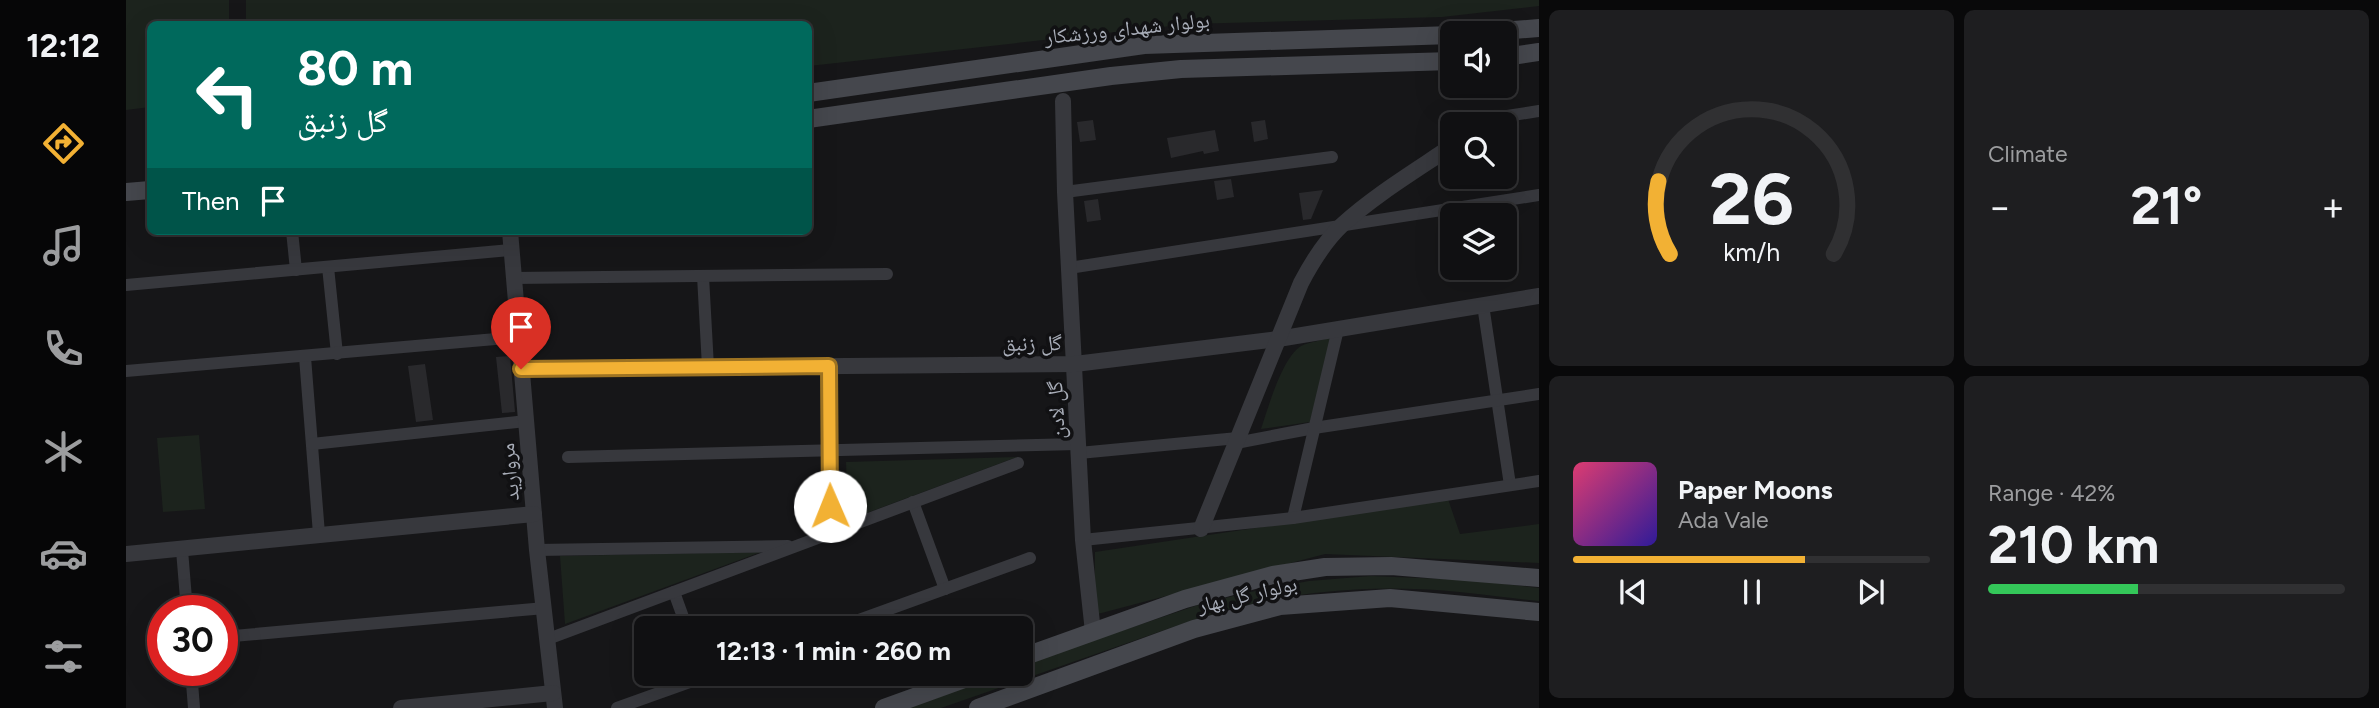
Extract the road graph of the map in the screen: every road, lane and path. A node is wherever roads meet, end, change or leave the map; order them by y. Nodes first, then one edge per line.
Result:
1 (1539, 28) edge
2 (1517, 30) edge
3 (1440, 35) edge
4 (1539, 52) edge
5 (1517, 55) edge
6 (1440, 61) edge
7 (812, 92) edge
8 (1063, 101) dead end
9 (1539, 111) edge
10 (1517, 115) edge
11 (812, 118) edge
12 (1440, 154) edge
13 (1332, 157) dead end
14 (147, 190) edge
15 (126, 192) edge
16 (1065, 192) junction
17 (1539, 195) edge
18 (1340, 226) junction
19 (292, 235) edge
20 (510, 235) edge
21 (511, 250) junction
22 (328, 267) junction
23 (1069, 268) junction
24 (296, 270) junction
25 (887, 274) dead end
26 (703, 276) junction
27 (513, 278) junction
28 (126, 285) edge
29 (1539, 296) edge
30 (1483, 305) junction
31 (1338, 329) junction
32 (519, 337) junction
33 (1278, 339) junction
34 (337, 354) junction
35 (305, 357) junction
36 (1074, 364) junction
37 (829, 366) junction
38 (708, 368) junction
39 (521, 369) junction
40 (126, 372) edge
41 (1539, 394) edge
42 (1497, 400) junction
43 (526, 421) junction
44 (1314, 428) junction
45 (1237, 440) junction
46 (312, 444) junction
47 (1079, 449) junction
48 (830, 451) junction
49 (568, 457) dead end
50 (1018, 463) dead end
51 (1539, 481) edge
52 (1510, 485) junction
53 (913, 502) junction
54 (534, 514) junction
55 (1293, 518) junction
56 (1201, 529) junction
57 (830, 533) junction
58 (319, 534) junction
59 (1083, 540) junction
60 (797, 546) junction
61 (182, 550) junction
62 (537, 550) junction
63 (126, 554) edge
64 (1030, 558) dead end
65 (1539, 578) edge
66 (945, 589) junction
67 (674, 592) junction
68 (186, 595) edge
69 (545, 608) junction
70 (1539, 612) edge
71 (683, 616) edge
72 (870, 616) edge
73 (1093, 632) junction
74 (238, 636) edge
75 (548, 639) junction
76 (1033, 653) edge
77 (192, 686) edge
78 (676, 686) edge
79 (945, 686) edge
80 (554, 701) edge
81 (194, 708) edge
82 (401, 708) edge
83 (617, 708) edge
84 (884, 708) edge
85 (978, 708) edge

1 - 2 main road
3 - 7 main road, بولوار شهدای ورزشکار
4 - 5 main road
6 - 11 main road
8 - 16 street, گل لادن
9 - 10 street
12 - 18 street
13 - 16 street
14 - 15 main road
16 - 23 street, گل لادن
17 - 18 street
18 - 23 street
18 - 33 street
19 - 24 street
20 - 21 street, مروارید
21 - 22 street
21 - 27 street, مروارید
22 - 24 street
22 - 34 street
23 - 36 street, گل لادن
24 - 28 street
25 - 26 street
26 - 27 street
26 - 38 street
27 - 32 street, مروارید
29 - 30 street, گل زنبق
30 - 31 street, گل زنبق
30 - 42 street
31 - 33 street, گل زنبق
31 - 44 street
32 - 34 street
32 - 39 street, مروارید
33 - 36 street, گل زنبق
33 - 45 street
34 - 35 street
35 - 40 street
35 - 46 street
36 - 37 street, گل زنبق
36 - 47 street, گل لادن
37 - 38 street, گل زنبق
37 - 48 street
38 - 39 street, گل زنبق
39 - 43 street, مروارید
41 - 42 street
42 - 44 street
42 - 52 street
43 - 46 street
43 - 54 street, مروارید
44 - 45 street
44 - 55 street
45 - 47 street
45 - 56 street
46 - 58 street
47 - 48 street
47 - 59 street, گل لادن
48 - 49 street
48 - 57 street
50 - 53 street
51 - 52 street
52 - 55 street
53 - 57 street
53 - 66 street
54 - 58 street
54 - 62 street, مروارید
55 - 56 street
56 - 59 street
57 - 60 street
58 - 61 street
59 - 73 street, گل لادن
60 - 62 street
60 - 67 street
61 - 63 street
61 - 68 street
62 - 69 street, مروارید
64 - 66 street
65 - 73 main road, بولوار گل بهار
66 - 72 street
67 - 71 street
67 - 75 street
69 - 74 street
69 - 75 street, مروارید
70 - 85 main road, بولوار گل بهار
73 - 76 main road, بولوار گل بهار
75 - 80 street, مروارید
77 - 81 street
78 - 83 street
79 - 84 main road
80 - 82 street

